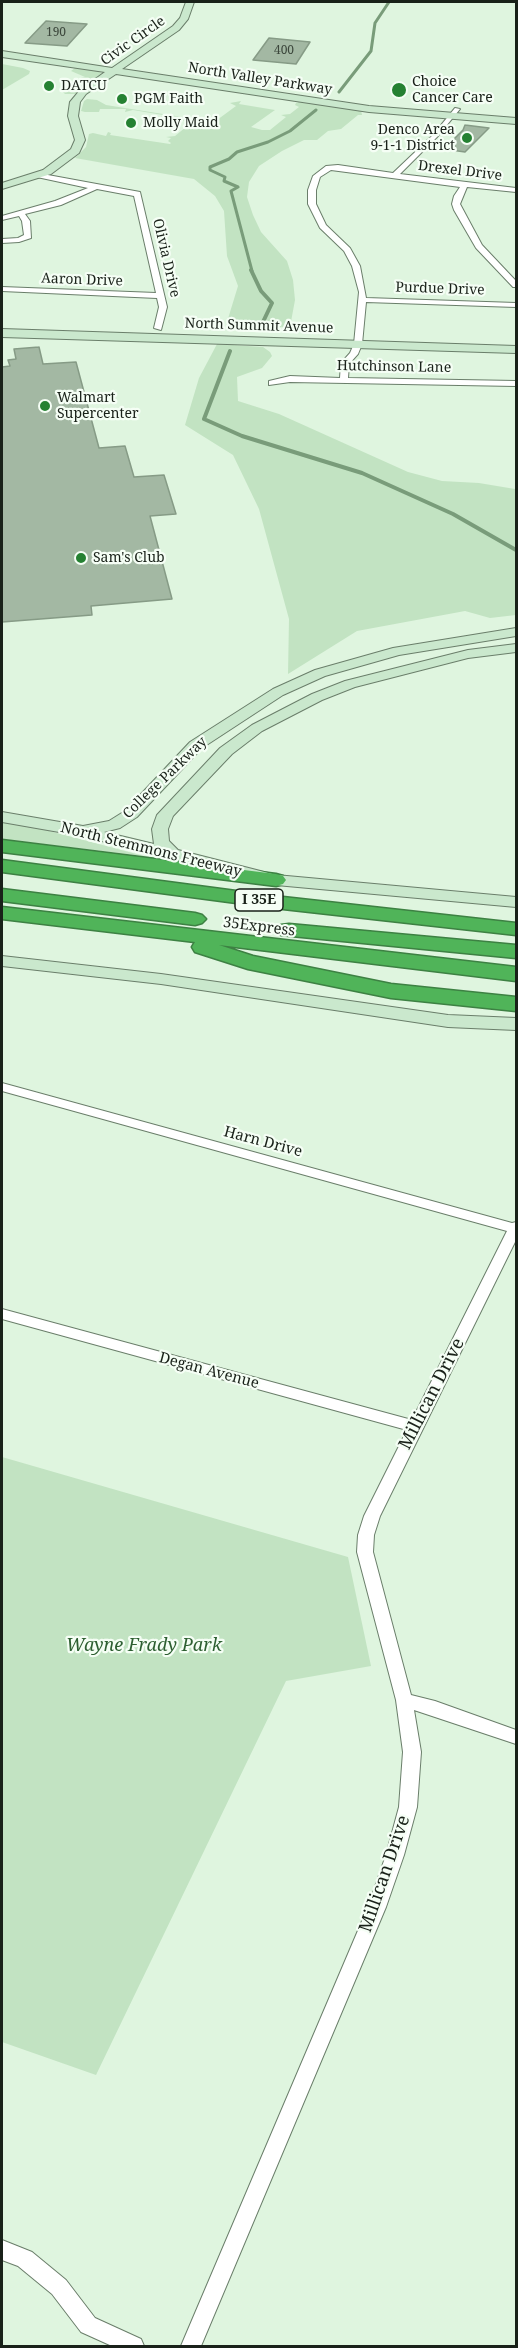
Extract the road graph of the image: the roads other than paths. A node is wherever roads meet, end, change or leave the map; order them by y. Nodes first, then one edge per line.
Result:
1 (190, 2) edge
2 (2, 46) edge
3 (2, 54) edge
4 (124, 64) junction
5 (115, 71) junction
6 (454, 113) junction
7 (516, 114) edge
8 (516, 121) edge
9 (40, 175) junction
10 (394, 175) junction
11 (465, 185) junction
12 (2, 186) edge
13 (96, 187) junction
14 (516, 190) edge
15 (21, 213) junction
16 (2, 218) edge
17 (2, 241) edge
18 (516, 285) edge
19 (2, 290) edge
20 (160, 296) junction
21 (364, 300) junction
22 (516, 305) edge
23 (2, 324) edge
24 (158, 328) junction
25 (2, 333) edge
26 (169, 339) junction
27 (516, 339) edge
28 (359, 340) junction
29 (516, 350) edge
30 (360, 370) junction
31 (344, 380) junction
32 (272, 383) dead end
33 (516, 384) edge
34 (516, 632) edge
35 (516, 648) edge
36 (259, 703) junction
37 (282, 714) junction
38 (2, 817) edge
39 (82, 831) junction
40 (2, 846) edge
41 (174, 856) junction
42 (2, 866) edge
43 (276, 880) junction
44 (2, 881) edge
45 (2, 895) edge
46 (516, 902) edge
47 (2, 913) edge
48 (516, 929) edge
49 (153, 931) junction
50 (516, 941) edge
51 (516, 952) edge
52 (4, 964) edge
53 (516, 974) edge
54 (516, 1004) edge
55 (516, 1024) edge
56 (2, 1087) edge
57 (516, 1228) edge
58 (2, 1314) edge
59 (416, 1427) junction
60 (404, 1700) junction
61 (516, 1737) edge
62 (2, 2250) edge
63 (134, 2346) edge
64 (191, 2346) edge

1 - 4 main road, Civic Circle
2 - 4 main road, North Valley Parkway
3 - 5 main road, North Valley Parkway
4 - 5 main road, Civic Circle
4 - 6 main road, North Valley Parkway
5 - 6 main road, North Valley Parkway
5 - 9 main road, Civic Circle
6 - 7 main road, North Valley Parkway
6 - 8 main road, North Valley Parkway
6 - 10 street
9 - 12 main road, Civic Circle
9 - 13 street
10 - 11 street, Drexel Drive
10 - 21 street, Drexel Drive
11 - 14 street, Drexel Drive
11 - 18 street
13 - 15 street
13 - 20 street, Olivia Drive
15 - 16 street
15 - 17 street
19 - 20 street, Aaron Drive
20 - 24 street, Olivia Drive
21 - 22 street, Purdue Drive
21 - 28 street
23 - 24 main road, North Summit Avenue
24 - 26 main road
24 - 28 main road, North Summit Avenue
25 - 26 main road, North Summit Avenue
26 - 28 main road, North Summit Avenue
27 - 28 main road, North Summit Avenue
28 - 29 main road, North Summit Avenue
28 - 30 street
28 - 31 street
30 - 31 street, Hutchinson Lane
30 - 33 street, Hutchinson Lane
31 - 32 street, Hutchinson Lane
34 - 36 main road, College Parkway
35 - 37 main road, College Parkway
36 - 37 main road
36 - 39 main road, College Parkway
37 - 41 main road, College Parkway
38 - 39 main road, North Stemmons Freeway
39 - 41 main road, North Stemmons Freeway
40 - 43 highway
41 - 43 main road, North Stemmons Freeway
42 - 48 highway, North Stemmons Freeway / I 35E
43 - 46 main road, North Stemmons Freeway
44 - 50 highway
45 - 51 highway, 35Express
47 - 49 highway
49 - 53 highway
49 - 54 highway
52 - 55 main road
56 - 57 street, Harn Drive
57 - 59 street, Millican Drive
58 - 59 street, Degan Avenue
59 - 60 street, Millican Drive
60 - 61 street
60 - 64 street, Millican Drive
62 - 63 street

